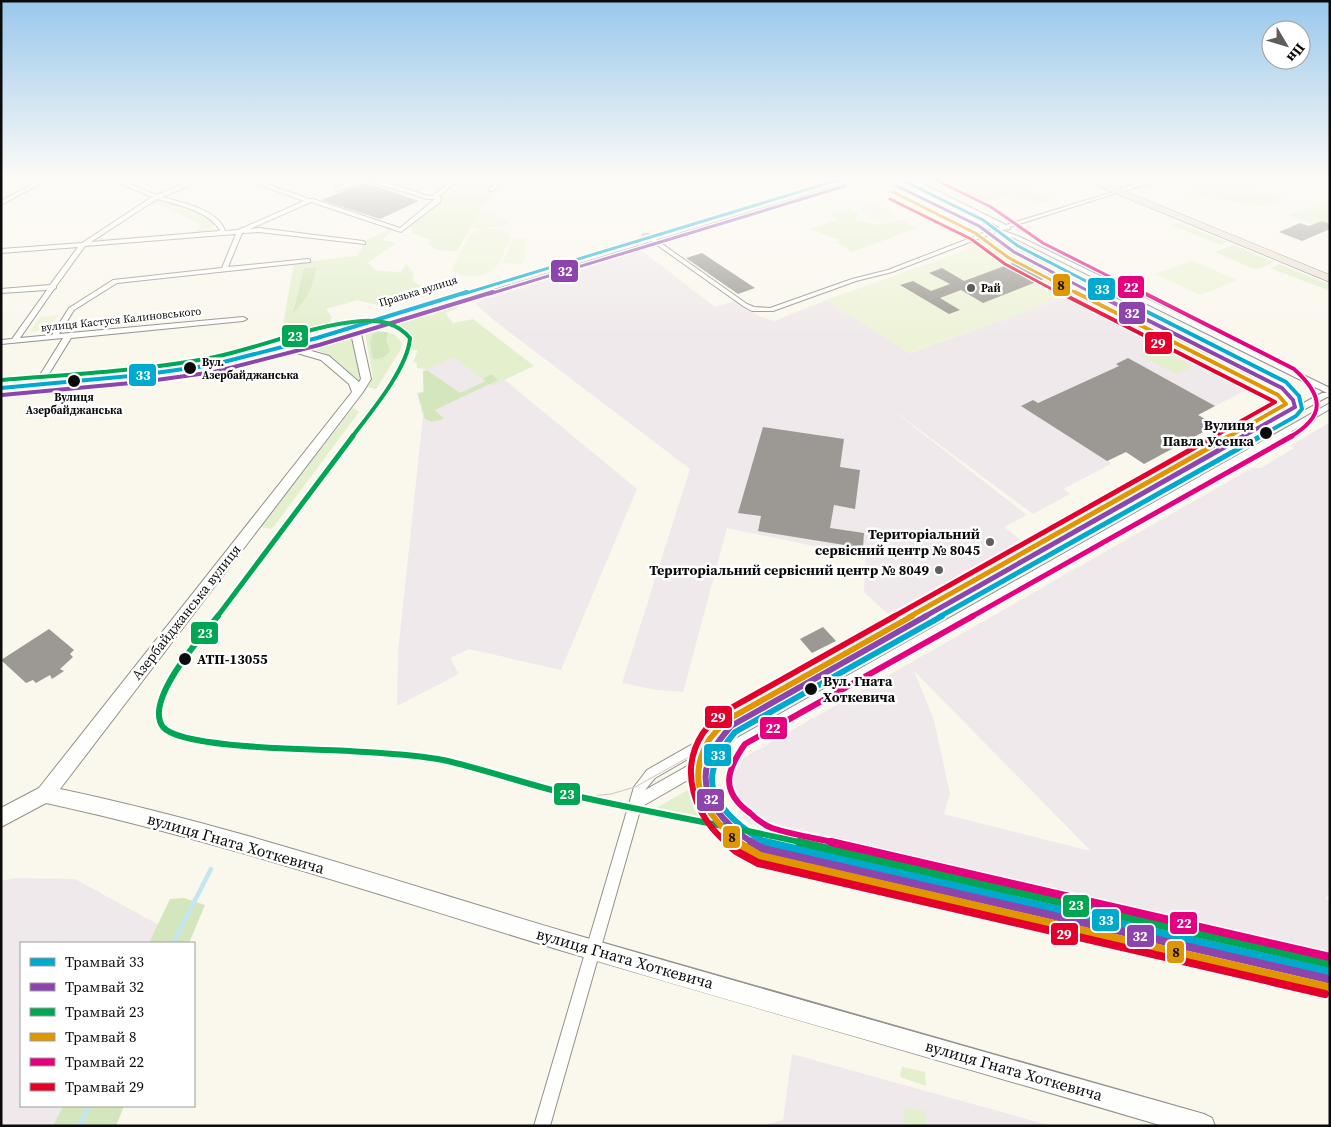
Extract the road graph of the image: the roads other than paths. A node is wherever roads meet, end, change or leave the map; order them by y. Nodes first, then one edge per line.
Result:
1 (240, 231) edge
2 (103, 232) edge
3 (234, 232) edge
4 (280, 232) edge
5 (666, 232) edge
6 (668, 232) edge
7 (996, 232) edge
8 (1000, 232) edge
9 (1011, 232) edge
10 (1218, 232) edge
11 (1228, 232) edge
12 (221, 233) joint
13 (649, 237) junction
14 (1016, 237) junction
15 (364, 243) dead end
16 (82, 245) junction
17 (1, 252) edge
18 (308, 261) dead end
19 (224, 270) junction
20 (1330, 271) edge
21 (1330, 279) edge
22 (54, 287) junction
23 (1, 292) edge
24 (447, 299) junction
25 (243, 319) dead end
26 (357, 329) junction
27 (68, 336) junction
28 (54, 337) junction
29 (14, 341) junction
30 (1, 342) edge
31 (290, 345) junction
32 (41, 380) junction
33 (1, 383) edge
34 (1, 390) edge
35 (1330, 391) edge
36 (358, 392) junction
37 (1330, 395) edge
38 (1330, 405) edge
39 (45, 794) junction
40 (637, 802) junction
41 (1, 818) edge
42 (594, 950) junction
43 (542, 1126) edge
44 (1204, 1126) edge

1 - 19 street
2 - 16 street
3 - 12 street
4 - 15 street
5 - 13 street, Празька вулиця
6 - 13 street, Празька вулиця
7 - 13 street
8 - 14 street
9 - 14 street
10 - 21 highway
11 - 20 highway
12 - 16 street
13 - 24 street, Празька вулиця
14 - 35 street
16 - 17 street
16 - 22 street
18 - 19 street
19 - 28 street
22 - 23 street
22 - 29 street
24 - 26 street, Празька вулиця
24 - 31 street, Празька вулиця
25 - 27 street, вулиця Кастуся Калиновського
26 - 31 street, Празька вулиця
26 - 36 street, Азербайджанська вулиця
27 - 28 street, вулиця Кастуся Калиновського
27 - 32 street
28 - 29 street, вулиця Кастуся Калиновського
29 - 30 street, вулиця Кастуся Калиновського
31 - 32 street, Празька вулиця
31 - 34 street, Празька вулиця
31 - 36 street
32 - 33 street, Празька вулиця
36 - 39 street, Азербайджанська вулиця
37 - 40 street
38 - 40 street
39 - 41 street, Азербайджанська вулиця
39 - 42 street, вулиця Гната Хоткевича
40 - 42 street
42 - 43 street
42 - 44 street, вулиця Гната Хоткевича

